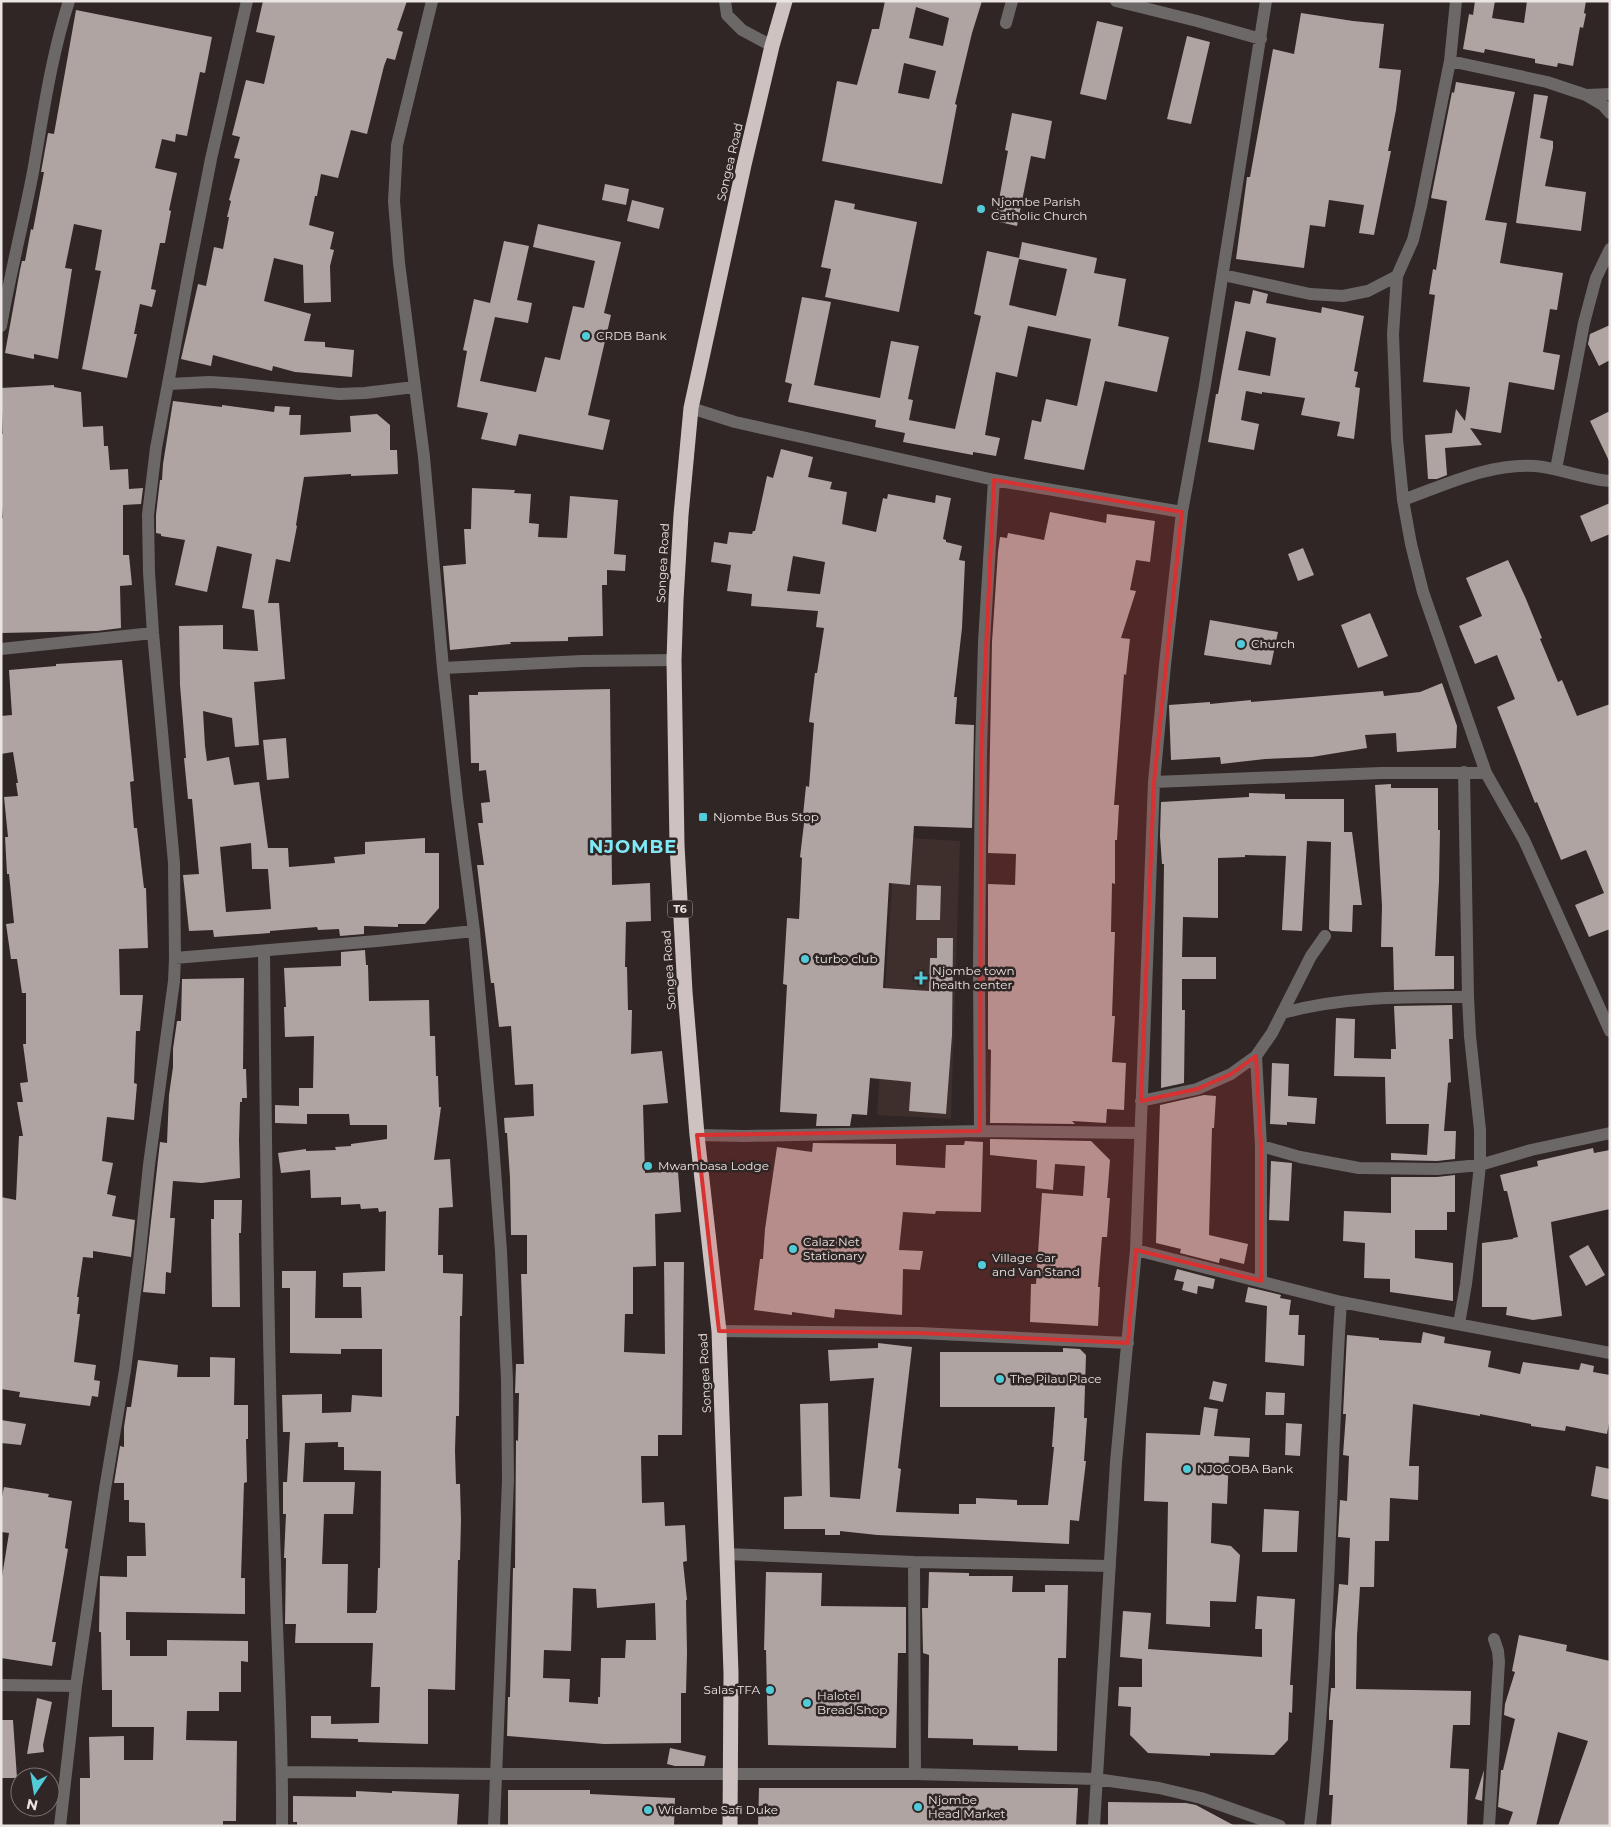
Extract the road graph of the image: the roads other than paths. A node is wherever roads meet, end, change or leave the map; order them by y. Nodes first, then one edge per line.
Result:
1 (69, 1) edge
2 (247, 1) edge
3 (432, 1) edge
4 (725, 1) edge
5 (785, 1) edge
6 (1012, 1) edge
7 (1116, 1) edge
8 (1266, 1) edge
9 (1456, 1) edge
10 (1006, 23) dead end
11 (1261, 39) junction
12 (772, 46) junction
13 (1450, 61) junction
14 (1610, 94) edge
15 (1586, 95) junction
16 (1610, 113) edge
17 (1610, 250) edge
18 (1223, 275) junction
19 (1397, 276) junction
20 (1, 326) edge
21 (169, 384) junction
22 (414, 387) junction
23 (691, 408) junction
24 (1556, 470) junction
25 (994, 480) junction
26 (1610, 481) edge
27 (1403, 500) junction
28 (1182, 512) junction
29 (153, 633) junction
30 (1, 649) edge
31 (674, 660) junction
32 (443, 668) junction
33 (1464, 772) junction
34 (1486, 772) junction
35 (1154, 782) junction
36 (474, 931) junction
37 (1325, 936) dead end
38 (264, 951) junction
39 (175, 958) junction
40 (1468, 997) junction
41 (1283, 1013) junction
42 (1610, 1031) edge
43 (1256, 1056) junction
44 (1141, 1101) junction
45 (980, 1131) junction
46 (1140, 1133) junction
47 (1610, 1133) edge
48 (697, 1135) junction
49 (1261, 1146) junction
50 (1480, 1165) junction
51 (1136, 1250) junction
52 (1261, 1282) junction
53 (1341, 1302) junction
54 (1459, 1324) junction
55 (719, 1331) junction
56 (1128, 1343) junction
57 (1610, 1353) edge
58 (726, 1554) junction
59 (914, 1562) junction
60 (1110, 1566) junction
61 (1494, 1639) dead end
62 (1, 1685) edge
63 (76, 1686) junction
64 (283, 1772) junction
65 (732, 1773) junction
66 (496, 1774) junction
67 (915, 1774) junction
68 (1096, 1779) junction
69 (60, 1826) edge
70 (282, 1826) edge
71 (494, 1826) edge
72 (730, 1826) edge
73 (1094, 1826) edge
74 (1280, 1826) edge
75 (1310, 1826) edge
76 (1489, 1826) edge

1 - 20 street
2 - 21 street
3 - 22 street
4 - 12 street
5 - 12 highway, Songea Road / T6
6 - 10 street
7 - 11 street
8 - 11 street
9 - 13 street
11 - 18 street
12 - 23 highway, Songea Road / T6
13 - 15 street
13 - 19 street
14 - 15 street
15 - 16 street
17 - 24 street
18 - 19 street
18 - 28 street
19 - 27 street
21 - 22 street
21 - 29 street
22 - 32 street
23 - 25 street
23 - 31 highway, Songea Road / T6
24 - 26 street
24 - 27 street
25 - 28 street
25 - 45 street
27 - 34 street
28 - 35 street
29 - 30 street
29 - 39 street
31 - 32 street
31 - 48 highway, Songea Road / T6
32 - 36 street
33 - 34 street
33 - 35 street
33 - 40 street
34 - 42 street
35 - 44 street
36 - 38 street
36 - 66 street
37 - 41 street
38 - 39 street
38 - 64 street
39 - 63 street
40 - 41 street
40 - 50 street
41 - 43 street
43 - 44 street
43 - 49 street
44 - 46 street
45 - 46 street
45 - 48 street
46 - 51 street
47 - 50 street
48 - 55 highway, Songea Road / T6
49 - 50 street
49 - 52 street
50 - 54 street
51 - 52 street
51 - 56 street
52 - 53 street
53 - 54 street
53 - 75 street
54 - 57 street
55 - 56 street
55 - 58 highway, Songea Road / T6
56 - 60 street
58 - 59 street
58 - 65 highway, Songea Road / T6
59 - 60 street
59 - 67 street
60 - 68 street
61 - 76 street
62 - 63 street
63 - 69 street
64 - 66 street
64 - 70 street
65 - 66 street
65 - 67 street
65 - 72 highway, Songea Road / T6
66 - 71 street
67 - 68 street
68 - 73 street
68 - 74 street

